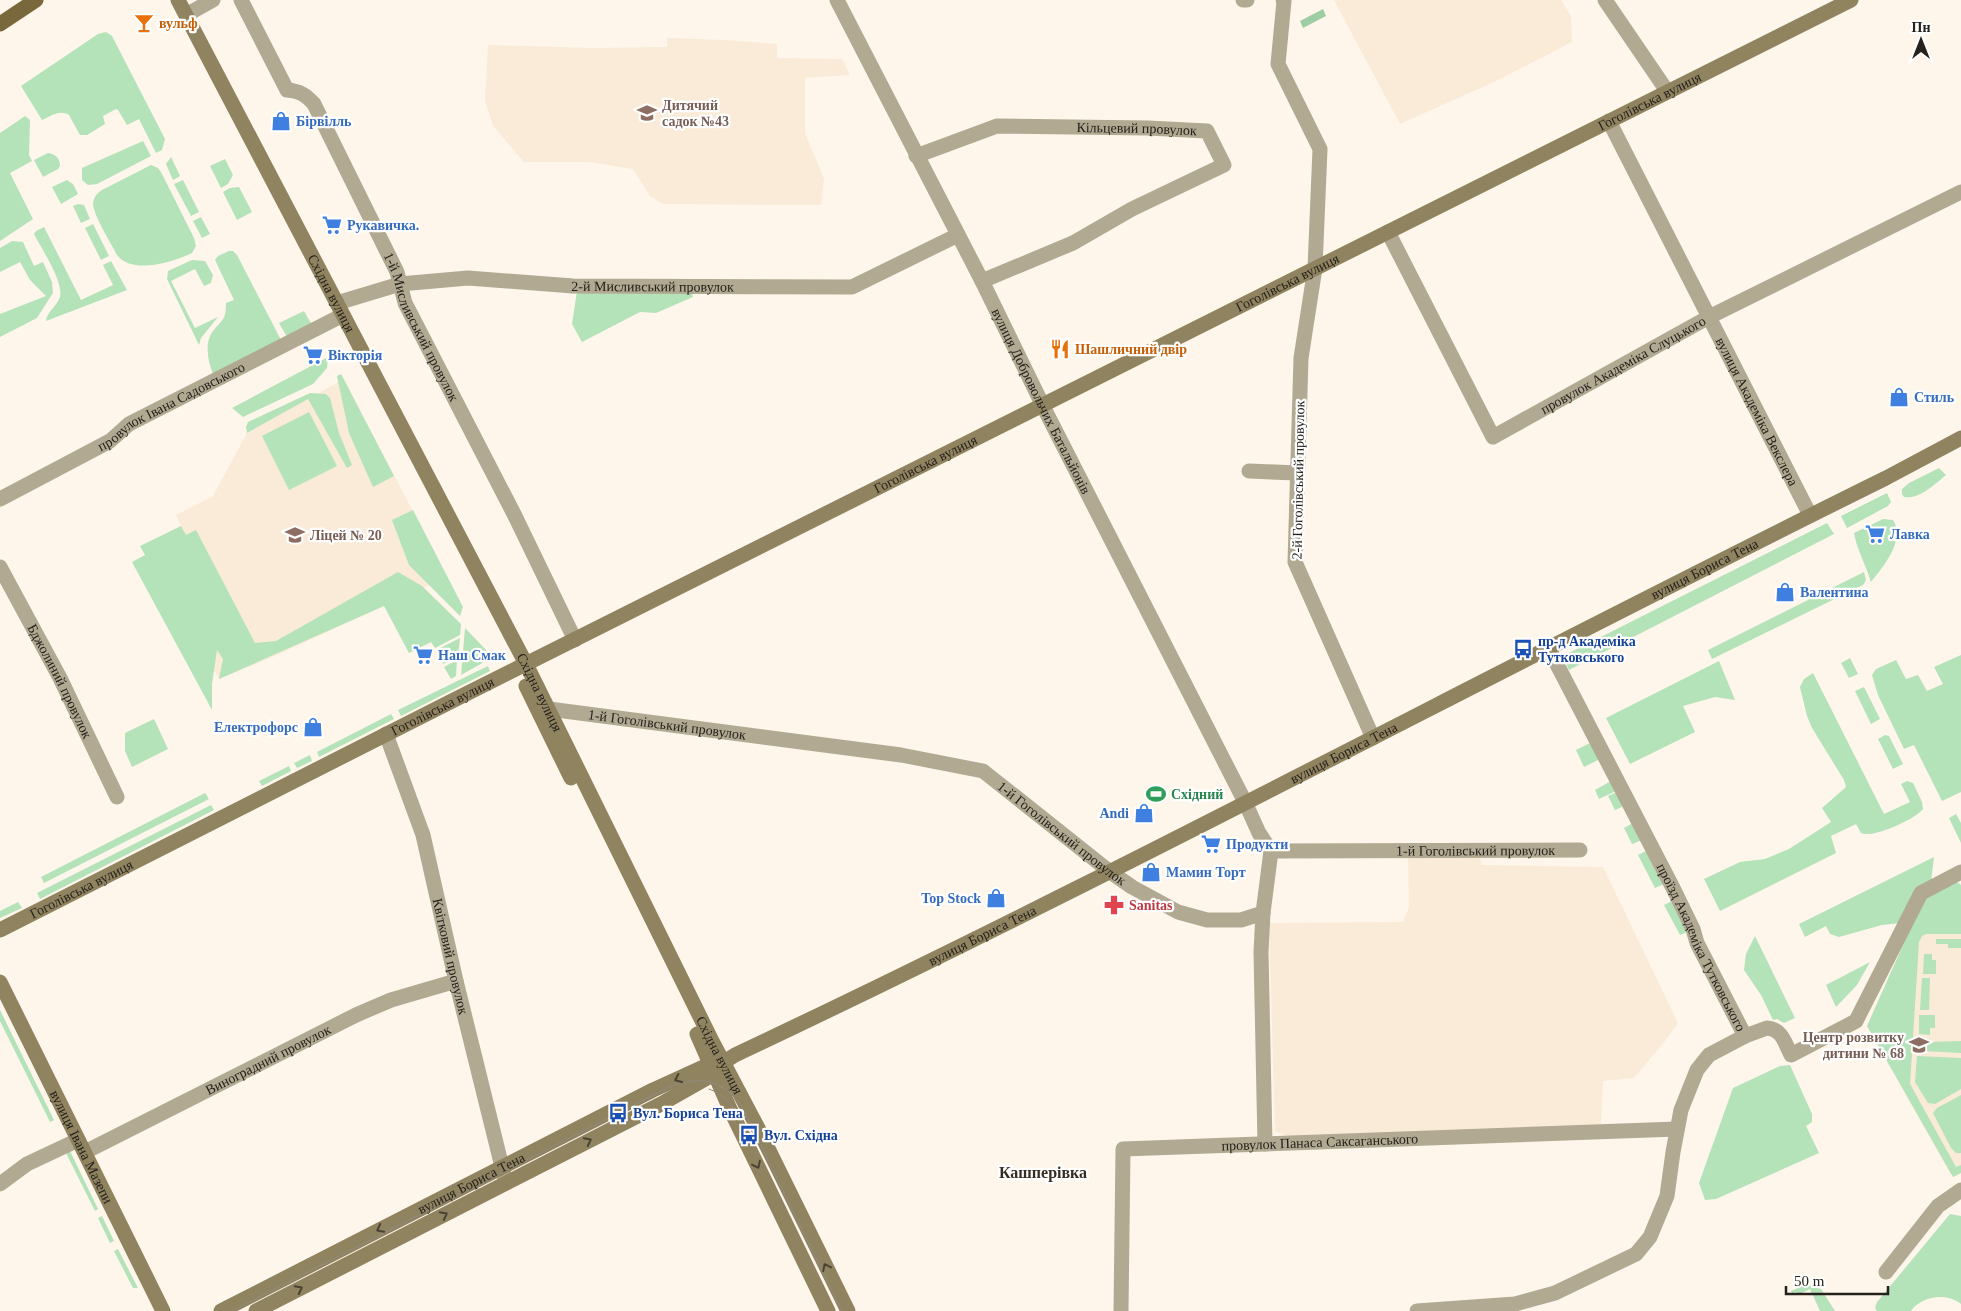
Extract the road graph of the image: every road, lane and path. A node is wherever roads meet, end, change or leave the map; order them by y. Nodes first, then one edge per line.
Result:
1 (19, 0) edge
2 (36, 0) edge
3 (168, 0) edge
4 (178, 0) edge
5 (213, 0) edge
6 (241, 0) edge
7 (837, 0) edge
8 (1243, 0) edge
9 (1247, 0) edge
10 (1283, 0) edge
11 (1605, 0) edge
12 (1843, 2) edge
13 (0, 13) edge
14 (186, 15) junction
15 (0, 24) edge
16 (1667, 91) junction
17 (1609, 121) junction
18 (916, 156) junction
19 (1961, 192) edge
20 (1388, 232) junction
21 (958, 235) junction
22 (1315, 268) junction
23 (982, 281) junction
24 (400, 284) junction
25 (338, 312) junction
26 (1709, 317) junction
27 (1042, 404) junction
28 (1961, 438) edge
29 (1249, 471) dead end
30 (1297, 473) junction
31 (0, 499) edge
32 (1810, 516) junction
33 (0, 567) edge
34 (575, 640) junction
35 (1549, 649) junction
36 (522, 667) junction
37 (549, 710) junction
38 (386, 734) junction
39 (1373, 738) junction
40 (117, 798) dead end
41 (1245, 802) junction
42 (1580, 850) dead end
43 (1271, 851) junction
44 (1109, 871) junction
45 (1961, 872) edge
46 (1262, 913) junction
47 (0, 930) edge
48 (456, 981) junction
49 (0, 982) edge
50 (1745, 1036) junction
51 (716, 1066) junction
52 (1677, 1129) junction
53 (1265, 1144) junction
54 (81, 1146) junction
55 (501, 1167) junction
56 (506, 1183) junction
57 (0, 1184) edge
58 (1961, 1190) edge
59 (1886, 1272) dead end
60 (163, 1311) edge
61 (221, 1311) edge
62 (256, 1311) edge
63 (828, 1311) edge
64 (848, 1311) edge
65 (1121, 1311) edge
66 (1417, 1311) edge

1 - 13 main road
2 - 15 main road
3 - 25 street, Східна вулиця
4 - 14 street, Східна вулиця
5 - 14 street
6 - 24 street, 1-й Мисливський провулок
7 - 18 street, вулиця Добровольчих Батальйонів
8 - 9 street
10 - 22 street, 2-й Гоголівський провулок
11 - 16 street
12 - 16 street, Гоголівська вулиця
14 - 25 street, Східна вулиця
16 - 17 street, Гоголівська вулиця
17 - 20 street, Гоголівська вулиця
17 - 26 street, вулиця Академіка Векслера
18 - 21 street, вулиця Добровольчих Батальйонів
18 - 23 street, Кільцевий провулок
19 - 26 street, провулок Академіка Слуцького
20 - 22 street, Гоголівська вулиця
20 - 26 street, провулок Академіка Слуцького
21 - 23 street, вулиця Добровольчих Батальйонів
21 - 24 street, 2-й Мисливський провулок
22 - 27 street, Гоголівська вулиця
22 - 30 street, 2-й Гоголівський провулок
23 - 27 street, вулиця Добровольчих Батальйонів
24 - 25 street, 2-й Мисливський провулок
24 - 34 street, 1-й Мисливський провулок
25 - 31 street, провулок Івана Садовського
25 - 36 street, Східна вулиця
26 - 32 street, вулиця Академіка Векслера
27 - 34 street, Гоголівська вулиця
27 - 41 street, вулиця Добровольчих Батальйонів
28 - 32 street, вулиця Бориса Тена
29 - 30 street
30 - 39 street, 2-й Гоголівський провулок
32 - 35 street, вулиця Бориса Тена
33 - 40 street, Бджолиний провулок
34 - 36 street, Гоголівська вулиця
35 - 39 street, вулиця Бориса Тена
35 - 50 street, проїзд Академіка Тутковського
36 - 37 street, Східна вулиця
36 - 38 street, Гоголівська вулиця
36 - 51 street, Східна вулиця
37 - 44 street, 1-й Гоголівський провулок
37 - 51 street, Східна вулиця
38 - 47 street, Гоголівська вулиця
38 - 48 street, Квітковий провулок
39 - 41 street, вулиця Бориса Тена
41 - 43 street, вулиця Добровольчих Батальйонів
41 - 44 street, вулиця Бориса Тена
42 - 43 street, 1-й Гоголівський провулок
43 - 46 street
44 - 46 street, 1-й Гоголівський провулок
44 - 51 street, вулиця Бориса Тена
45 - 50 street, проїзд Академіка Тутковського
46 - 53 street
48 - 54 street, Виноградний провулок
48 - 55 street, Квітковий провулок
49 - 54 street, вулиця Івана Мазепи
50 - 52 street
51 -> 55 street, вулиця Бориса Тена
56 -> 51 street, вулиця Бориса Тена
51 -> 63 street, Східна вулиця
64 -> 51 street, Східна вулиця
52 - 53 street, провулок Панаса Саксаганського
52 - 66 street
53 - 65 street, провулок Панаса Саксаганського
54 - 57 street, Виноградний провулок
54 - 60 street, вулиця Івана Мазепи
55 - 56 street, Квітковий провулок
55 -> 61 street, вулиця Бориса Тена
62 -> 56 street, вулиця Бориса Тена
58 - 59 street

